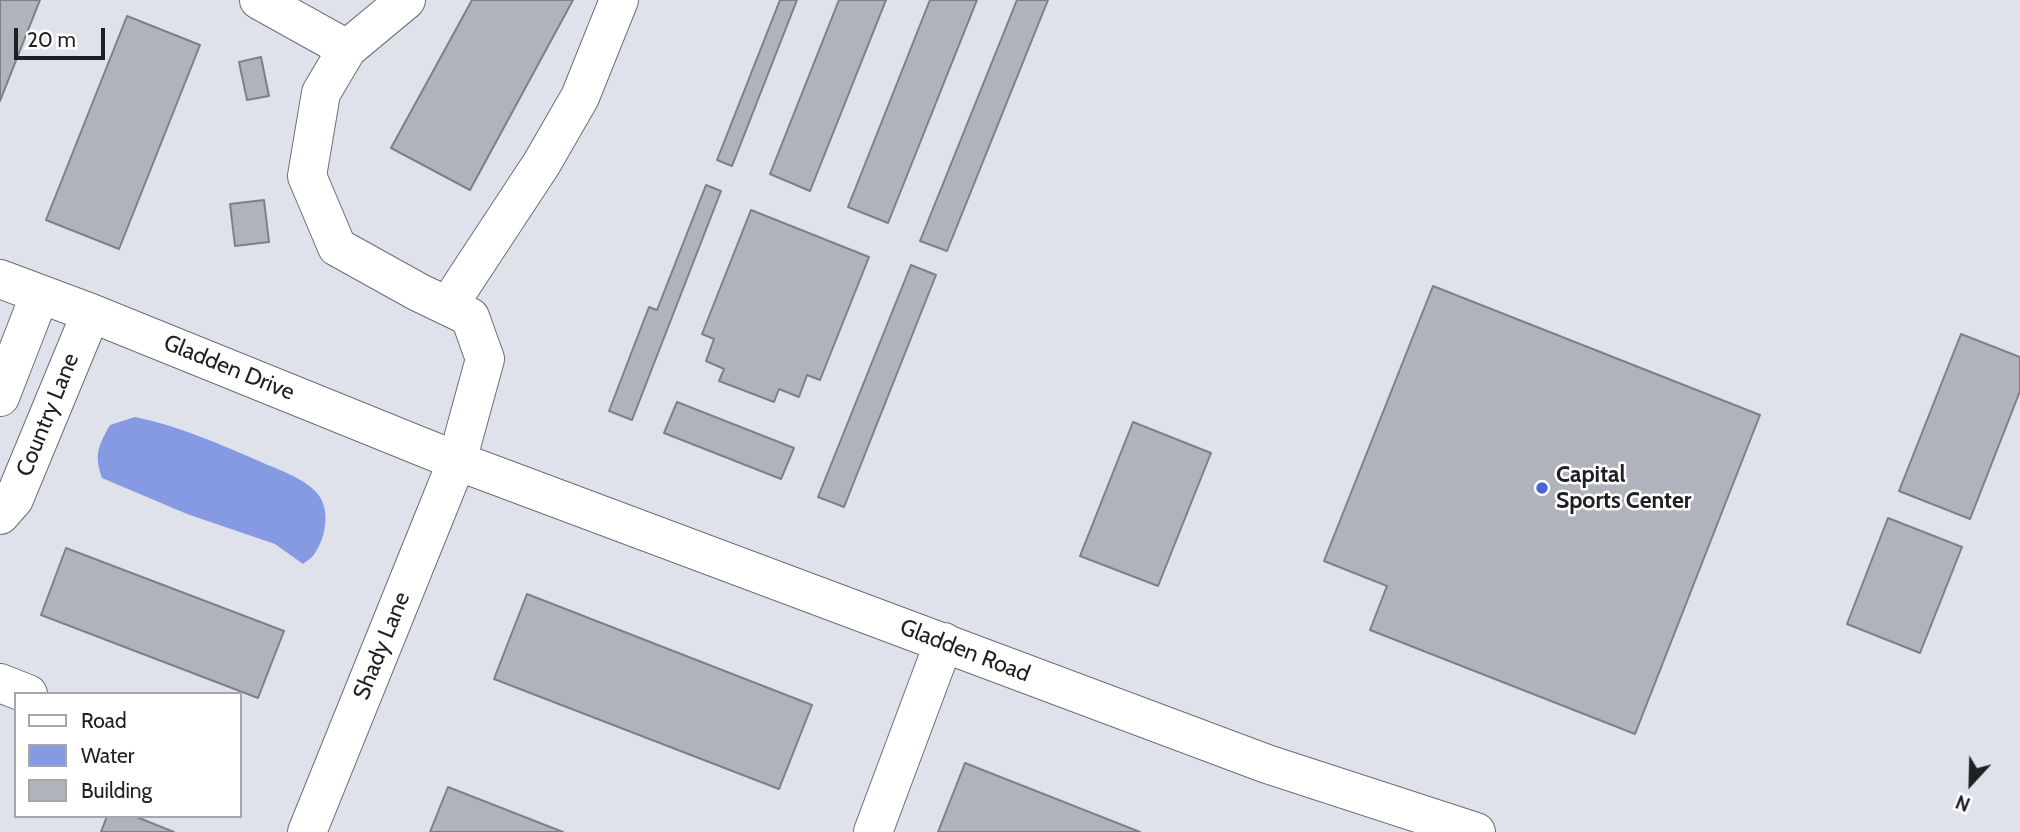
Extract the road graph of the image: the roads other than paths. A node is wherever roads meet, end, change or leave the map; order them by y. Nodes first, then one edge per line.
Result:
1 (259, 0) edge
2 (406, 0) edge
3 (619, 0) edge
4 (347, 49) junction
5 (0, 279) edge
6 (40, 294) junction
7 (448, 306) junction
8 (91, 313) junction
9 (0, 397) edge
10 (457, 461) junction
11 (0, 514) edge
12 (944, 642) junction
13 (0, 683) edge
14 (23, 692) edge
15 (307, 832) edge
16 (873, 832) edge
17 (1476, 832) edge

1 - 4 street
2 - 4 street, Shady Lane
3 - 7 street
4 - 7 street, Shady Lane
5 - 6 street, Gladden Drive
6 - 8 street, Gladden Drive
6 - 9 street
7 - 10 street, Shady Lane
8 - 10 street, Gladden Drive
8 - 11 street, Country Lane
10 - 12 street, Gladden Road
10 - 15 street, Shady Lane
12 - 16 street
12 - 17 street, Gladden Road
13 - 14 street

